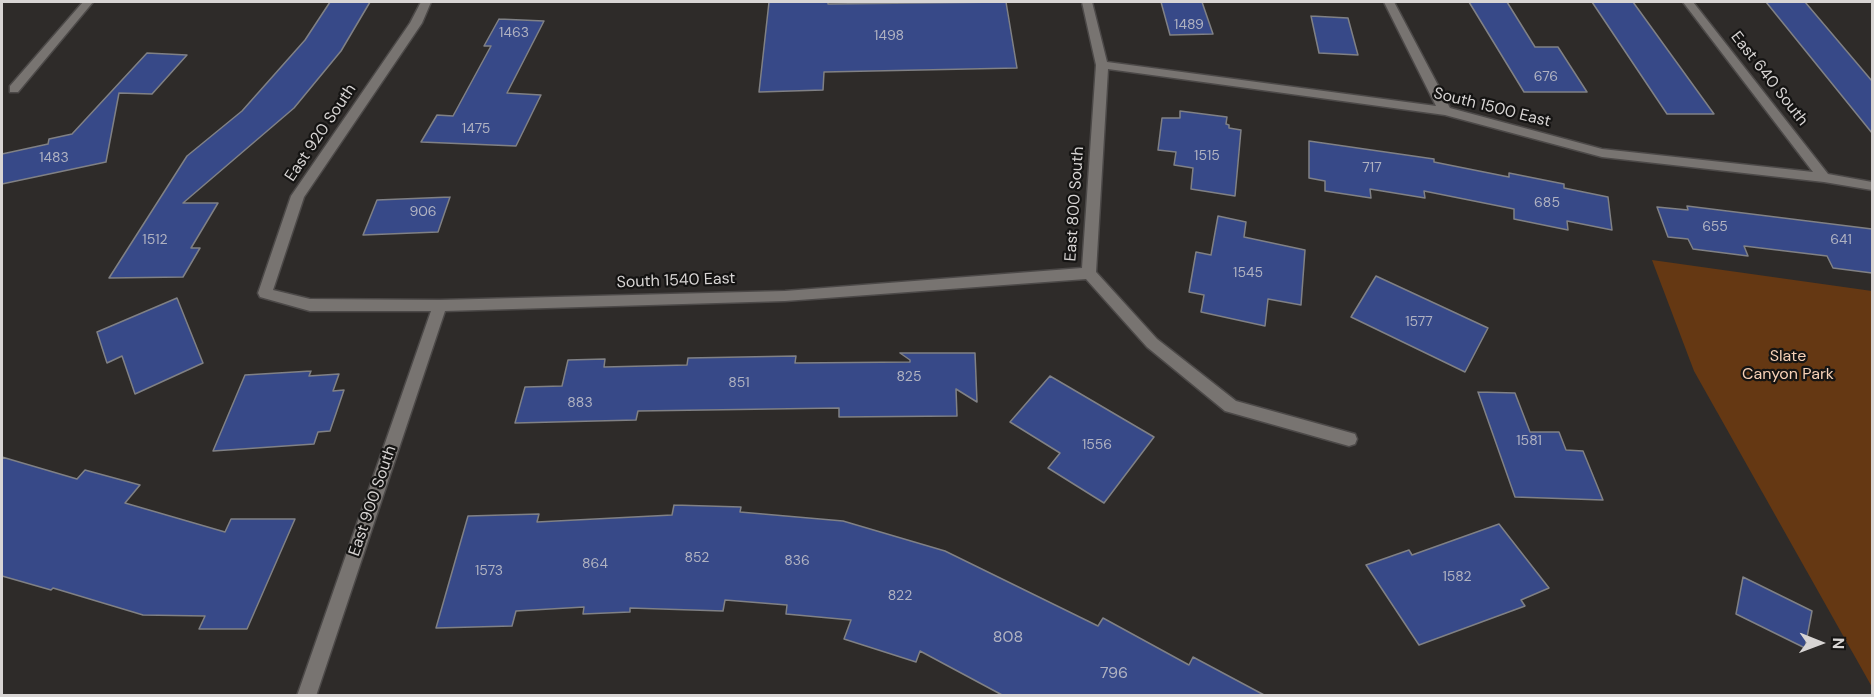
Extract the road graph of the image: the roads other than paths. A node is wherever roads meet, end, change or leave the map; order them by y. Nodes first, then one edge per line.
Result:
1 (88, 2) edge
2 (426, 2) edge
3 (1087, 2) edge
4 (1389, 2) edge
5 (1688, 2) edge
6 (1102, 65) junction
7 (14, 89) dead end
8 (1445, 111) junction
9 (1824, 177) junction
10 (1872, 186) edge
11 (1089, 273) junction
12 (265, 293) joint
13 (440, 306) junction
14 (1349, 439) dead end
15 (306, 696) edge

1 - 7 street
2 - 12 street, East 920 South
3 - 6 street, East 800 South
4 - 8 street
5 - 9 street, East 640 South
6 - 8 street, South 1500 East
6 - 11 street, East 800 South
8 - 9 street, South 1500 East
9 - 10 street, South 1500 East
11 - 13 street, South 1540 East
11 - 14 street, East 800 South
12 - 13 street, South 1540 East
13 - 15 street, East 900 South

